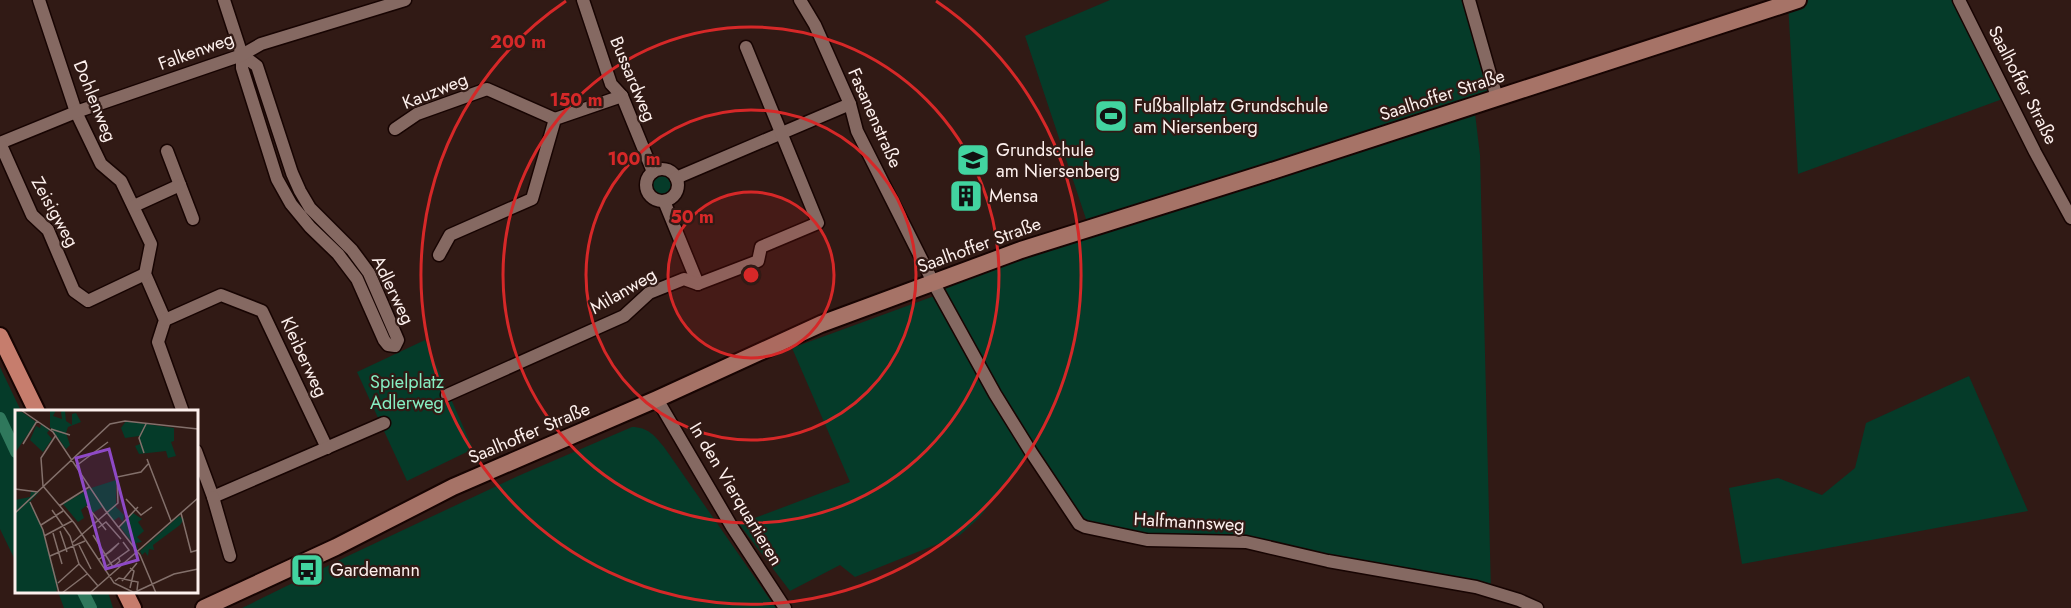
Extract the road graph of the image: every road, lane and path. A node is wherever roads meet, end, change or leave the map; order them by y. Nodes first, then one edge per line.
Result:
1 (39, 0) edge
2 (224, 0) edge
3 (405, 0) edge
4 (583, 0) edge
5 (800, 0) edge
6 (1469, 0) edge
7 (1798, 0) edge
8 (1959, 0) edge
9 (746, 47) dead end
10 (242, 55) junction
11 (622, 96) junction
12 (1497, 98) junction
13 (850, 104) junction
14 (76, 112) junction
15 (555, 119) junction
16 (395, 129) dead end
17 (780, 133) junction
18 (0, 143) edge
19 (166, 151) dead end
20 (653, 172) junction
21 (676, 178) junction
22 (180, 185) junction
23 (664, 201) junction
24 (134, 206) junction
25 (2071, 218) edge
26 (193, 219) dead end
27 (439, 255) dead end
28 (145, 274) junction
29 (933, 282) junction
30 (698, 284) junction
31 (165, 320) junction
32 (0, 336) edge
33 (447, 394) dead end
34 (657, 399) junction
35 (37, 410) edge
36 (183, 410) edge
37 (384, 423) dead end
38 (327, 448) junction
39 (198, 456) edge
40 (213, 496) junction
41 (230, 556) dead end
42 (126, 593) edge
43 (133, 608) edge
44 (204, 608) edge
45 (785, 608) edge
46 (1537, 608) edge

1 - 14 street, Dohlenweg
2 - 10 street, Adlerweg
3 - 10 street, Falkenweg
4 - 11 street, Bussardweg
5 - 13 street, Fasanenstraße
6 - 12 street
7 - 12 main road, Saalhoffer Straße
8 - 25 street, Saalhoffer Straße
9 - 17 street
10 - 10 street, Adlerweg
10 - 14 street, Falkenweg
11 - 15 street
11 - 20 street, Bussardweg
12 - 29 main road, Saalhoffer Straße
13 - 17 street
13 - 29 street, Fasanenstraße
14 - 18 street, Falkenweg
14 - 24 street, Dohlenweg
15 - 16 street, Kauzweg
15 - 27 street
17 - 21 street
17 - 30 street, Milanweg
18 - 28 street, Zeisigweg
19 - 22 street
20 - 21 street
20 - 23 street
21 - 23 street
22 - 24 street
22 - 26 street
23 - 30 street
24 - 28 street, Dohlenweg
28 - 31 street
29 - 34 main road, Saalhoffer Straße
29 - 46 street, Halfmannsweg
30 - 33 street, Milanweg
31 - 36 street
31 - 38 street, Kleiberweg
32 - 35 main road
34 - 44 main road, Saalhoffer Straße
34 - 45 street, In den Vierquartieren
37 - 38 street
38 - 40 street
39 - 40 street
40 - 41 street
42 - 43 main road

